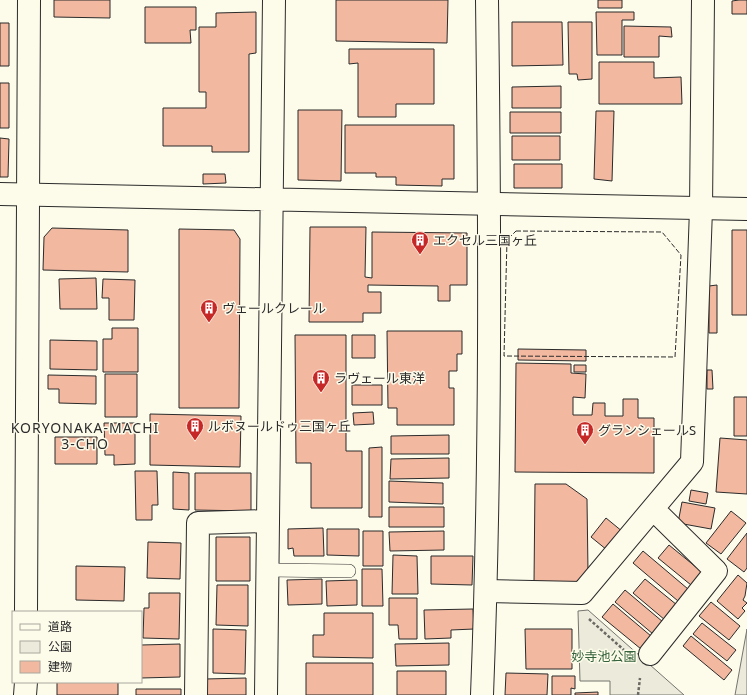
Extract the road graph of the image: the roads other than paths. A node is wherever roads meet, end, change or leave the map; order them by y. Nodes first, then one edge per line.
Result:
1 (29, 0) edge
2 (274, 0) edge
3 (487, 0) edge
4 (703, 0) edge
5 (0, 194) edge
6 (27, 194) junction
7 (271, 199) junction
8 (490, 204) junction
9 (701, 209) junction
10 (747, 209) edge
11 (653, 509) junction
12 (268, 521) junction
13 (268, 570) junction
14 (349, 570) dead end
15 (486, 590) junction
16 (26, 611) edge
17 (650, 654) dead end
18 (26, 683) edge
19 (26, 695) edge
20 (196, 695) edge
21 (266, 695) edge
22 (482, 695) edge

1 - 6 street
2 - 7 street
3 - 8 street
4 - 9 street
5 - 6 street
6 - 7 street
6 - 16 street
7 - 8 street
7 - 12 street
8 - 9 street
8 - 15 street
9 - 10 street
9 - 11 street
11 - 15 street
11 - 17 street
12 - 13 street
12 - 20 street
13 - 14 lane
13 - 21 street
15 - 22 street
18 - 19 street

